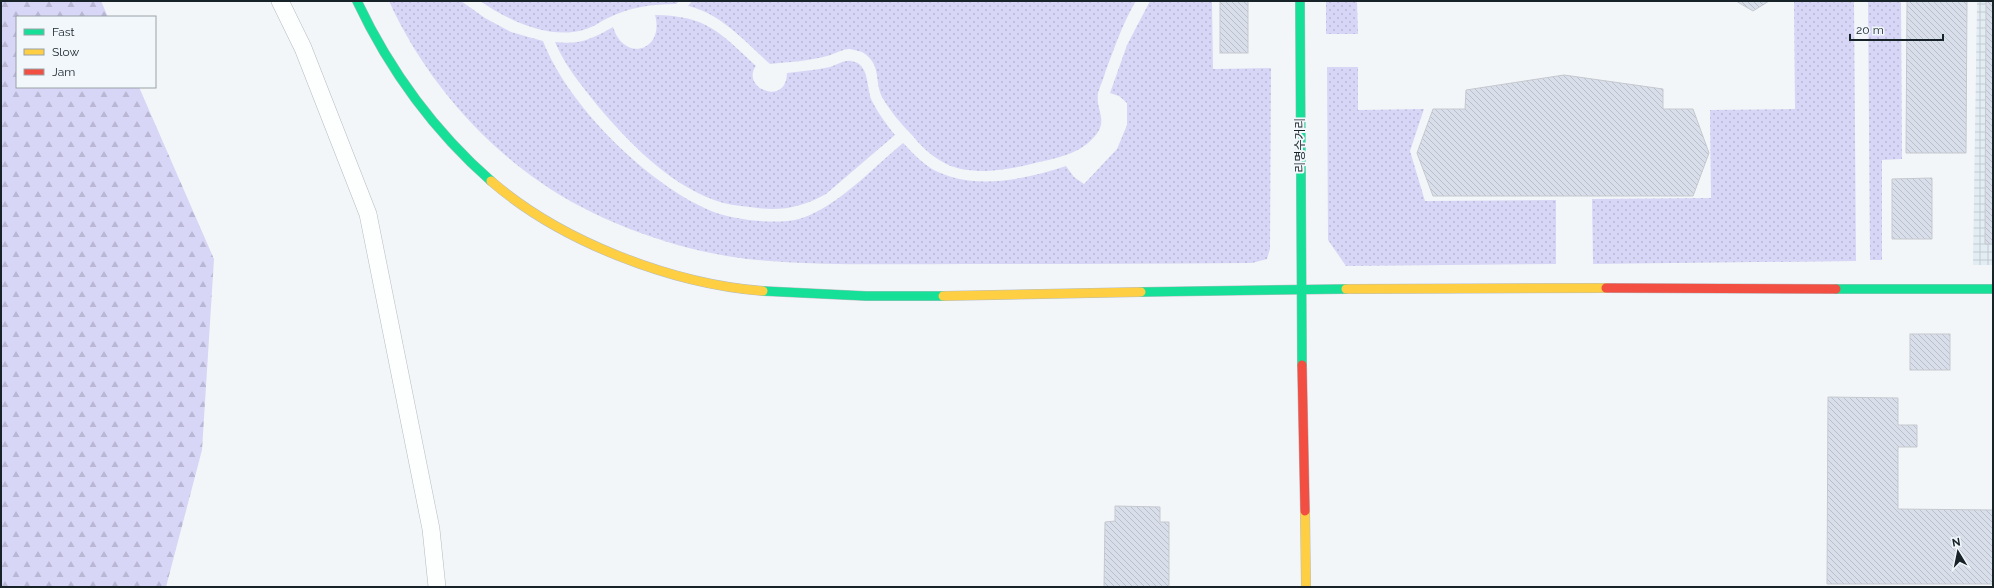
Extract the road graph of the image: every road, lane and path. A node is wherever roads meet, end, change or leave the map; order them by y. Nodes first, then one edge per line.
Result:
1 (280, 1) edge
2 (357, 1) edge
3 (1300, 1) edge
4 (1301, 289) junction
5 (1993, 289) edge
6 (437, 587) edge
7 (1306, 587) edge

1 - 6 lane
2 - 4 street
3 - 4 street, 리명수거리
4 - 5 street
4 - 7 street, 리명수거리

